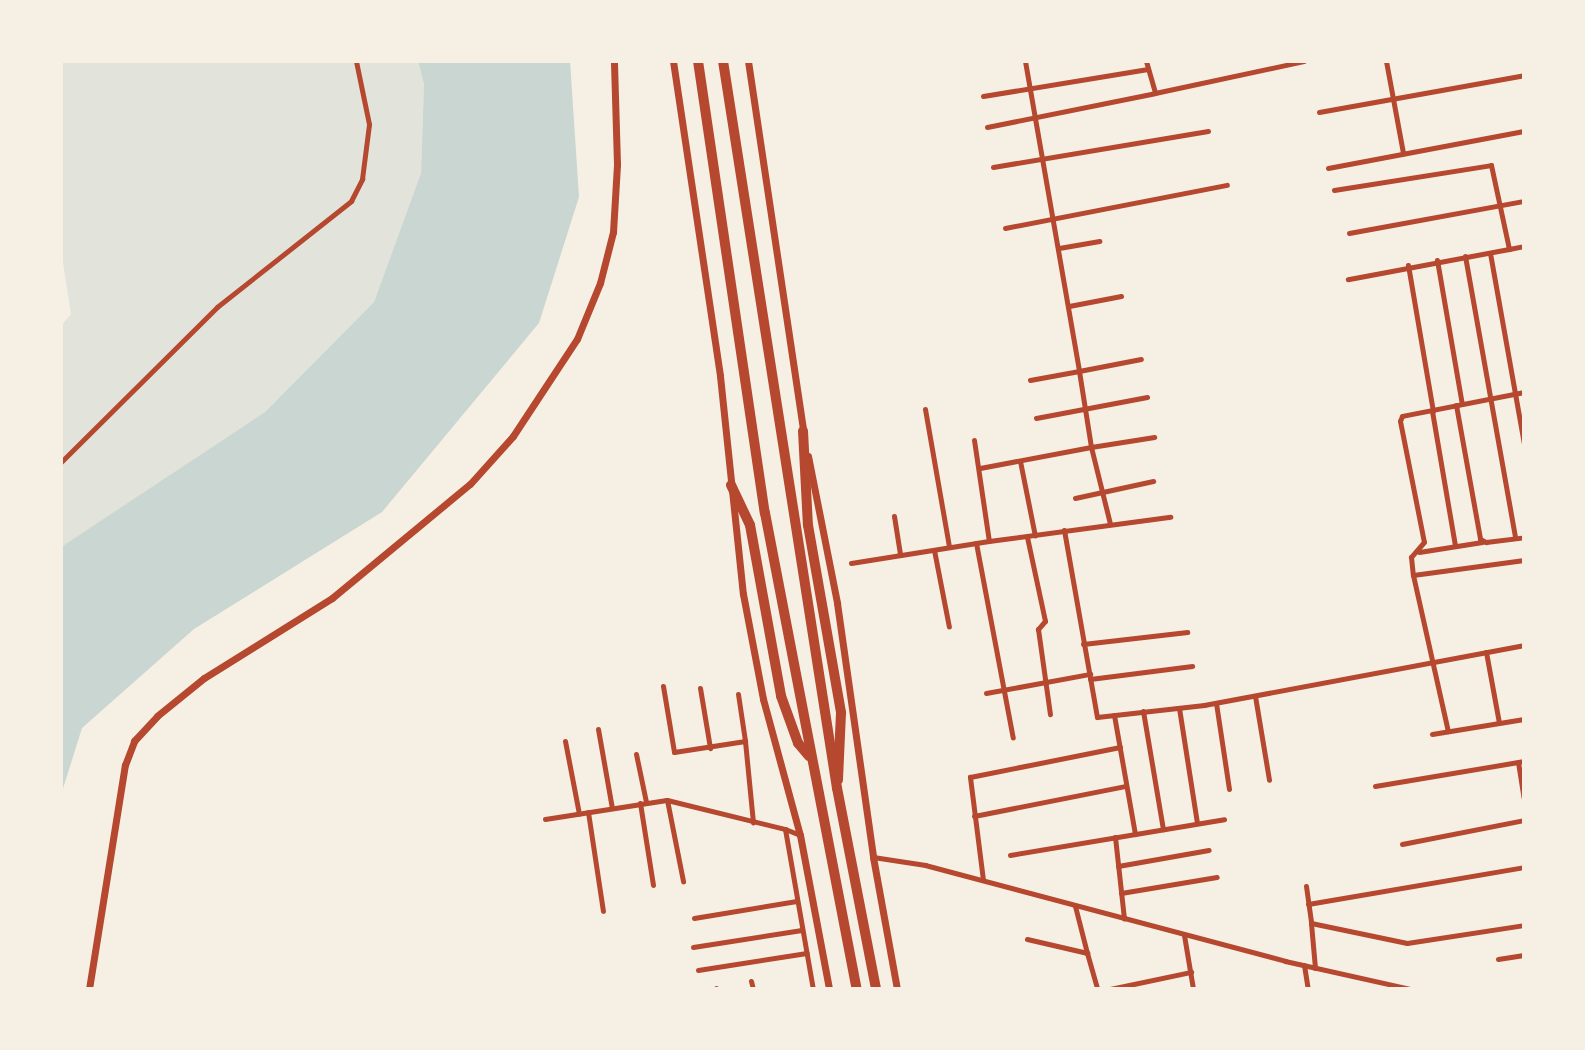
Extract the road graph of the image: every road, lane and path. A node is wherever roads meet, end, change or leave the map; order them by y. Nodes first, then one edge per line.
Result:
1 (356, 61) edge
2 (614, 61) edge
3 (673, 61) edge
4 (698, 61) edge
5 (723, 61) edge
6 (748, 61) edge
7 (1025, 61) edge
8 (1146, 61) edge
9 (1304, 61) edge
10 (1385, 61) edge
11 (1148, 69) junction
12 (1524, 75) edge
13 (1030, 88) junction
14 (1155, 93) junction
15 (983, 96) dead end
16 (1392, 99) junction
17 (1319, 112) dead end
18 (1037, 117) junction
19 (987, 127) dead end
20 (1209, 131) dead end
21 (1524, 131) edge
22 (1403, 153) junction
23 (1045, 159) junction
24 (992, 167) dead end
25 (1328, 168) dead end
26 (1227, 185) dead end
27 (1335, 190) dead end
28 (1524, 201) edge
29 (1500, 204) junction
30 (1054, 219) junction
31 (1005, 228) dead end
32 (1349, 233) dead end
33 (1099, 241) dead end
34 (1524, 246) edge
35 (1059, 248) junction
36 (1509, 249) junction
37 (1490, 253) junction
38 (1465, 257) junction
39 (1437, 260) junction
40 (1408, 265) junction
41 (1348, 279) dead end
42 (1121, 296) dead end
43 (1069, 306) junction
44 (1141, 359) dead end
45 (1079, 371) junction
46 (1030, 380) dead end
47 (1524, 392) edge
48 (1514, 394) junction
49 (1147, 397) dead end
50 (1490, 398) junction
51 (1459, 405) junction
52 (925, 409) dead end
53 (1085, 409) junction
54 (1432, 411) junction
55 (1036, 418) dead end
56 (803, 431) junction
57 (1154, 437) dead end
58 (974, 440) dead end
59 (1524, 444) edge
60 (1091, 447) junction
61 (1020, 461) junction
62 (61, 462) edge
63 (980, 468) junction
64 (1153, 481) dead end
65 (731, 485) junction
66 (1102, 493) junction
67 (1075, 498) dead end
68 (894, 516) dead end
69 (1170, 517) dead end
70 (1110, 524) junction
71 (1064, 530) junction
72 (1035, 536) junction
73 (1027, 537) junction
74 (1524, 537) edge
75 (1515, 538) junction
76 (989, 541) junction
77 (1482, 542) junction
78 (975, 543) junction
79 (1455, 546) junction
80 (949, 547) junction
81 (934, 550) junction
82 (1418, 552) junction
83 (900, 555) junction
84 (1524, 560) edge
85 (851, 563) dead end
86 (1413, 575) junction
87 (949, 627) dead end
88 (1187, 632) dead end
89 (1083, 644) junction
90 (1524, 645) edge
91 (1486, 652) junction
92 (1434, 662) junction
93 (1192, 666) dead end
94 (1090, 677) junction
95 (1045, 682) junction
96 (663, 686) dead end
97 (700, 688) dead end
98 (1004, 690) junction
99 (986, 693) dead end
100 (738, 695) dead end
101 (1255, 696) junction
102 (1216, 703) junction
103 (1179, 708) junction
104 (1143, 711) junction
105 (1050, 714) dead end
106 (1114, 715) junction
107 (1524, 719) edge
108 (1499, 723) junction
109 (598, 729) dead end
110 (1448, 732) junction
111 (1432, 734) dead end
112 (1013, 738) dead end
113 (565, 741) dead end
114 (745, 741) junction
115 (1119, 747) junction
116 (710, 748) junction
117 (636, 754) dead end
118 (810, 756) junction
119 (1521, 761) edge
120 (1269, 780) dead end
121 (1126, 786) junction
122 (1375, 786) dead end
123 (836, 788) junction
124 (1229, 789) dead end
125 (1524, 798) edge
126 (667, 800) junction
127 (643, 803) junction
128 (612, 808) junction
129 (587, 812) junction
130 (579, 814) junction
131 (974, 816) junction
132 (545, 819) dead end
133 (1224, 819) dead end
134 (1524, 820) edge
135 (753, 822) junction
136 (1197, 823) junction
137 (1163, 829) junction
138 (785, 830) junction
139 (1135, 834) junction
140 (800, 835) junction
141 (1115, 837) junction
142 (1402, 844) dead end
143 (1209, 850) dead end
144 (1010, 855) dead end
145 (873, 857) junction
146 (1118, 866) junction
147 (1524, 867) edge
148 (1217, 877) dead end
149 (984, 880) junction
150 (683, 881) dead end
151 (653, 885) dead end
152 (1306, 886) dead end
153 (1121, 893) junction
154 (797, 901) junction
155 (1308, 904) junction
156 (1075, 906) junction
157 (603, 911) dead end
158 (694, 918) dead end
159 (1124, 919) junction
160 (1311, 923) junction
161 (1524, 925) edge
162 (802, 930) junction
163 (1184, 935) junction
164 (1027, 939) dead end
165 (692, 947) dead end
166 (807, 953) junction
167 (1087, 953) junction
168 (1524, 955) edge
169 (1498, 959) dead end
170 (1304, 965) junction
171 (1315, 968) junction
172 (698, 970) dead end
173 (1191, 972) junction
174 (751, 981) dead end
175 (89, 989) edge
176 (752, 989) edge
177 (813, 989) edge
178 (829, 989) edge
179 (858, 989) edge
180 (876, 989) edge
181 (898, 989) edge
182 (1097, 989) edge
183 (1110, 989) edge
184 (1193, 989) edge
185 (1308, 989) edge
186 (1410, 989) edge

1 - 62 street
2 - 175 street
3 - 65 street
4 - 118 highway
5 - 123 highway
6 - 56 street
7 - 13 street
8 - 11 street
9 - 14 street
10 - 16 street
11 - 13 street
11 - 14 street
12 - 16 street
13 - 15 street
13 - 18 street
14 - 18 street
16 - 17 street
16 - 22 street
18 - 19 street
18 - 23 street
20 - 23 street
21 - 22 street
22 - 25 street
23 - 24 street
23 - 30 street
26 - 30 street
27 - 29 street
28 - 29 street
29 - 32 street
29 - 36 street
30 - 31 street
30 - 35 street
33 - 35 street
34 - 36 street
35 - 43 street
36 - 37 street
37 - 38 street
37 - 48 street
38 - 39 street
38 - 50 street
39 - 40 street
39 - 51 street
40 - 41 street
40 - 54 street
42 - 43 street
43 - 45 street
44 - 45 street
45 - 46 street
45 - 53 street
47 - 48 street
48 - 50 street
48 - 59 street
49 - 53 street
50 - 51 street
50 - 75 street
51 - 54 street
51 - 77 street
52 - 80 street
53 - 55 street
53 - 60 street
54 - 79 street
54 - 82 street
56 - 123 highway
56 - 145 street
57 - 60 street
58 - 63 street
60 - 61 street
60 - 66 street
61 - 63 street
61 - 72 street
63 - 76 street
64 - 66 street
65 - 118 highway
65 - 140 street
66 - 67 street
66 - 70 street
68 - 83 street
69 - 70 street
70 - 71 street
71 - 72 street
71 - 89 street
72 - 73 street
73 - 76 street
73 - 95 street
74 - 75 street
75 - 77 street
76 - 78 street
77 - 79 street
78 - 80 street
78 - 98 street
79 - 82 street
80 - 81 street
81 - 83 street
81 - 87 street
82 - 86 street
83 - 85 street
84 - 86 street
86 - 92 street
88 - 89 street
89 - 94 street
90 - 91 street
91 - 92 street
91 - 108 street
92 - 101 street
92 - 110 street
93 - 94 street
94 - 95 street
94 - 106 street
95 - 98 street
95 - 105 street
96 - 116 street
97 - 116 street
98 - 99 street
98 - 112 street
100 - 114 street
101 - 102 street
101 - 120 street
102 - 103 street
102 - 124 street
103 - 104 street
103 - 136 street
104 - 106 street
104 - 137 street
106 - 115 street
107 - 108 street
108 - 110 street
109 - 128 street
110 - 111 street
113 - 130 street
114 - 116 street
114 - 135 street
115 - 121 street
115 - 131 street
117 - 127 street
118 - 179 highway
119 - 122 street
119 - 125 street
121 - 131 street
121 - 139 street
123 - 180 highway
126 - 127 street
126 - 135 street
126 - 150 street
127 - 128 street
127 - 151 street
128 - 129 street
129 - 130 street
129 - 157 street
130 - 132 street
131 - 149 street
133 - 136 street
134 - 142 street
135 - 138 street
136 - 137 street
137 - 139 street
138 - 140 street
138 - 154 street
139 - 141 street
140 - 178 street
141 - 144 street
141 - 146 street
143 - 146 street
145 - 149 street
145 - 181 street
146 - 153 street
147 - 155 street
148 - 153 street
149 - 156 street
152 - 155 street
153 - 159 street
154 - 158 street
154 - 162 street
155 - 160 street
156 - 159 street
156 - 167 street
159 - 163 street
160 - 161 street
160 - 171 street
162 - 165 street
162 - 166 street
163 - 170 street
163 - 173 street
164 - 167 street
166 - 172 street
166 - 177 street
167 - 182 street
168 - 169 street
170 - 171 street
170 - 185 street
171 - 186 street
173 - 183 street
173 - 184 street
174 - 176 street

